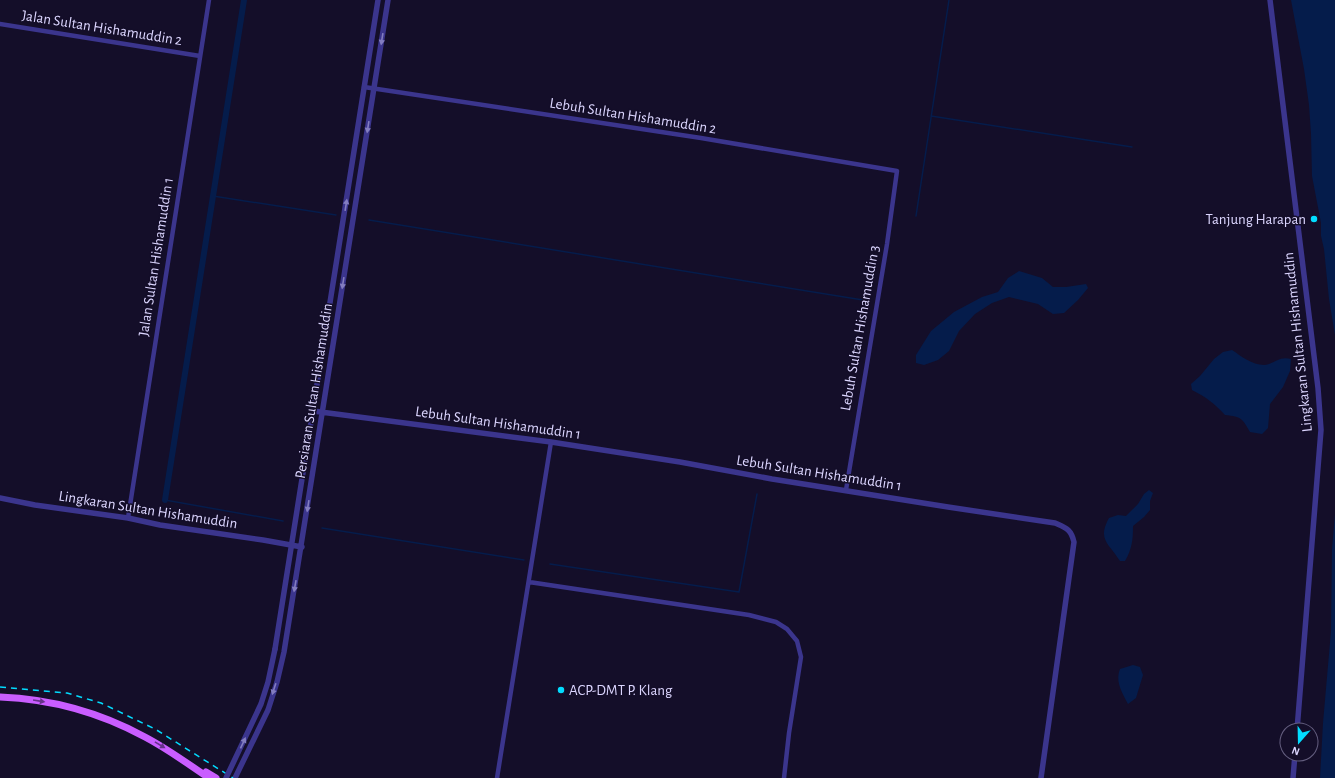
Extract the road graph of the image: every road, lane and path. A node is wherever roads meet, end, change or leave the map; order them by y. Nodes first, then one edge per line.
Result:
1 (208, 0) edge
2 (378, 0) edge
3 (388, 0) edge
4 (1270, 0) edge
5 (0, 24) edge
6 (200, 56) junction
7 (364, 87) junction
8 (374, 88) junction
9 (897, 171) joint
10 (313, 411) junction
11 (323, 412) junction
12 (551, 442) junction
13 (846, 490) junction
14 (0, 498) edge
15 (128, 518) junction
16 (292, 545) junction
17 (302, 547) junction
18 (529, 582) junction
19 (0, 697) edge
20 (1298, 722) edge
21 (176, 755) junction
22 (1294, 762) edge
23 (209, 778) edge
24 (216, 778) edge
25 (226, 778) edge
26 (235, 778) edge
27 (497, 778) edge
28 (784, 778) edge
29 (1040, 778) edge
30 (1293, 778) edge

1 - 6 street, Jalan Sultan Hishamuddin 1
2 - 7 street, Persiaran Sultan Hishamuddin
3 -> 8 street, Persiaran Sultan Hishamuddin
4 - 20 street, Lingkaran Sultan Hishamuddin
5 - 6 street, Jalan Sultan Hishamuddin 2
6 - 15 street, Jalan Sultan Hishamuddin 1
7 - 8 street, Lebuh Sultan Hishamuddin 2
10 -> 7 street, Persiaran Sultan Hishamuddin
8 - 9 street, Lebuh Sultan Hishamuddin 2
8 -> 11 street, Persiaran Sultan Hishamuddin
9 - 13 street, Lebuh Sultan Hishamuddin 3
10 - 11 street, Lebuh Sultan Hishamuddin 1
10 - 16 street, Persiaran Sultan Hishamuddin
11 - 12 street, Lebuh Sultan Hishamuddin 1
11 -> 17 street, Persiaran Sultan Hishamuddin
12 - 13 street, Lebuh Sultan Hishamuddin 1
12 - 18 street
13 - 29 street, Lebuh Sultan Hishamuddin 1
14 - 15 street, Lingkaran Sultan Hishamuddin
15 - 16 street, Lingkaran Sultan Hishamuddin
16 - 17 street, Lingkaran Sultan Hishamuddin
25 -> 16 street, Persiaran Sultan Hishamuddin, bridge
17 -> 26 street, Persiaran Sultan Hishamuddin
18 - 27 street
18 - 28 street
19 -> 21 main road
21 - 23 main road
21 - 24 main road
22 - 30 street

